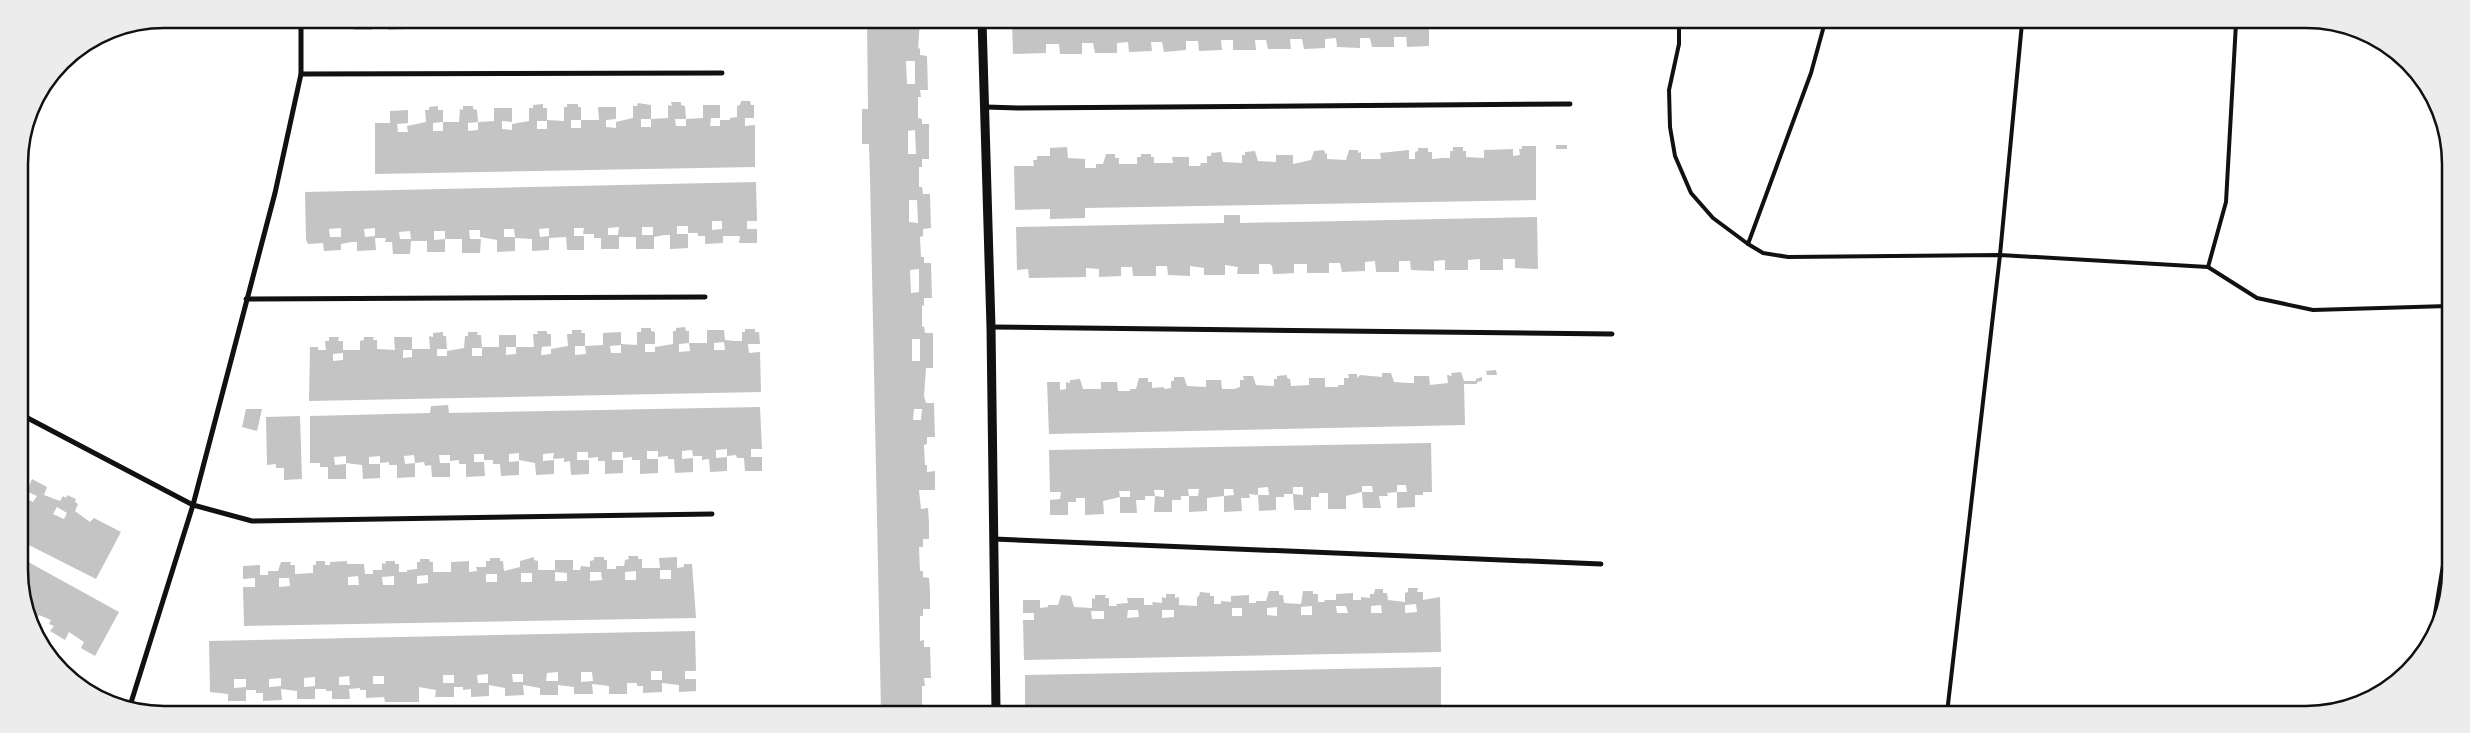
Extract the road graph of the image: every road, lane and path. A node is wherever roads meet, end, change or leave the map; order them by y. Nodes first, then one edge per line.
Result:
1 (301, 28) edge
2 (982, 28) edge
3 (1679, 28) edge
4 (1823, 28) edge
5 (2022, 28) edge
6 (2236, 28) edge
7 (722, 73) dead end
8 (300, 74) junction
9 (1570, 104) dead end
10 (986, 107) junction
11 (1748, 244) junction
12 (2000, 255) junction
13 (2208, 267) junction
14 (705, 297) dead end
15 (246, 299) junction
16 (2442, 306) edge
17 (991, 327) junction
18 (1612, 334) dead end
19 (28, 418) edge
20 (193, 505) junction
21 (712, 514) dead end
22 (994, 539) junction
23 (1601, 564) dead end
24 (2442, 577) edge
25 (2436, 611) edge
26 (131, 702) edge
27 (1948, 705) edge
28 (996, 706) edge

1 - 8 street
2 - 10 street
3 - 11 lane
4 - 11 lane
5 - 12 lane
6 - 13 lane
7 - 8 street
8 - 15 street
9 - 10 street
10 - 17 street
11 - 12 lane
12 - 13 lane
12 - 27 lane
13 - 16 lane
14 - 15 street
15 - 20 street
17 - 18 street
17 - 22 street
19 - 20 street
20 - 21 street
20 - 26 street
22 - 23 street
22 - 28 street
24 - 25 street

